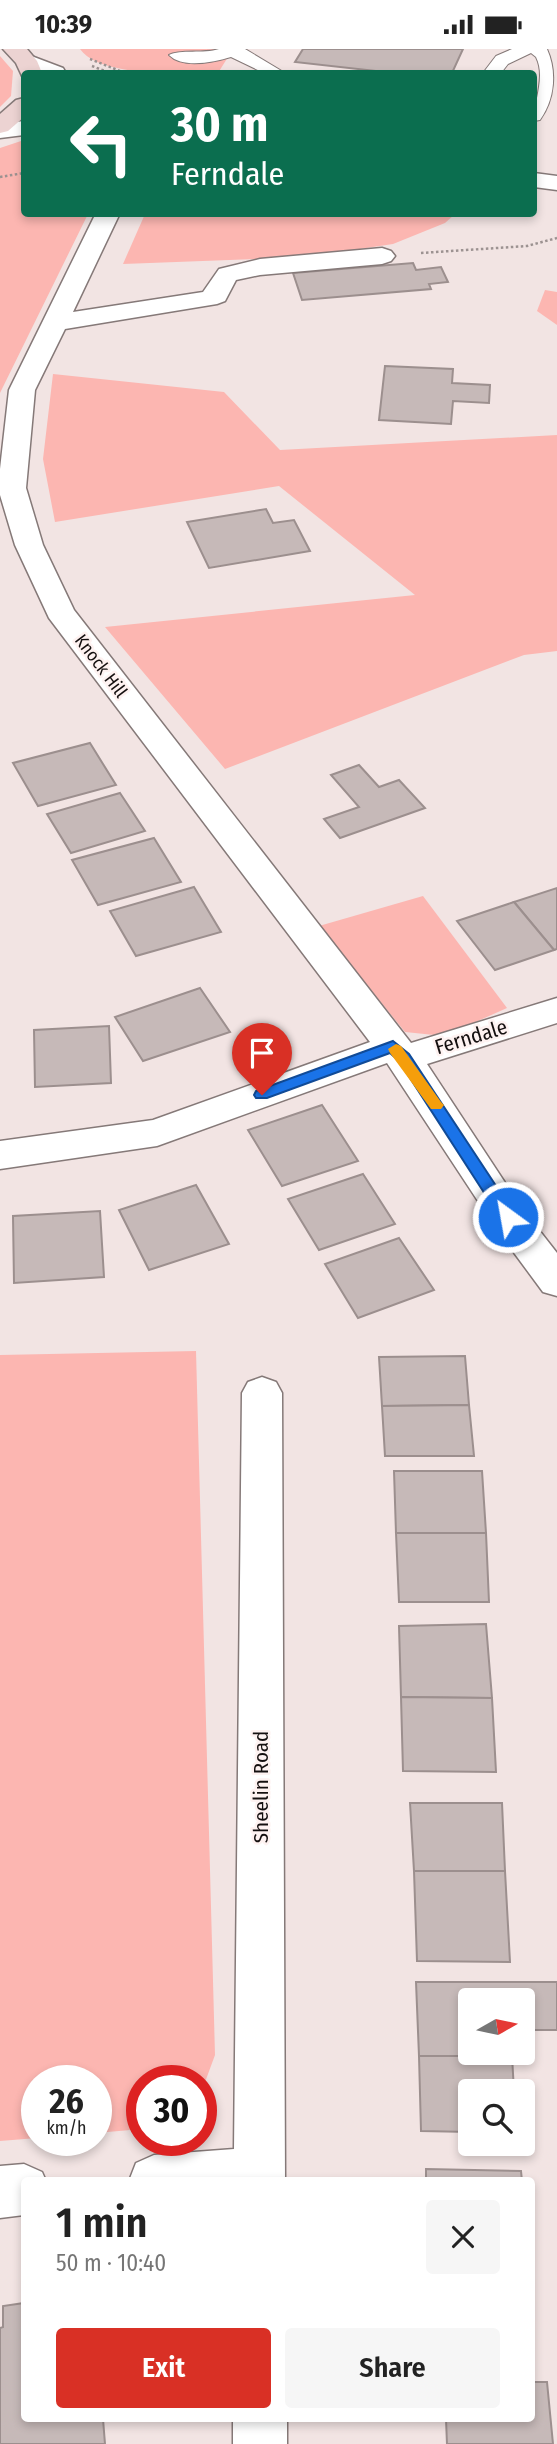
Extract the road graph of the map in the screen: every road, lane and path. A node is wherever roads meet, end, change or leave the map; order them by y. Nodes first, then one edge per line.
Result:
1 (526, 49) edge
2 (536, 49) edge
3 (235, 50) edge
4 (178, 55) dead end
5 (87, 58) dead end
6 (24, 61) edge
7 (47, 70) edge
8 (117, 70) edge
9 (271, 70) edge
10 (494, 70) edge
11 (21, 108) edge
12 (545, 110) edge
13 (21, 128) edge
14 (0, 129) edge
15 (21, 174) edge
16 (0, 177) edge
17 (537, 180) edge
18 (557, 183) edge
19 (106, 217) edge
20 (557, 239) edge
21 (382, 256) joint
22 (54, 323) junction
23 (6, 487) edge
24 (557, 1010) edge
25 (398, 1052) junction
26 (0, 1155) edge
27 (557, 1281) edge
28 (262, 1393) dead end
29 (259, 2177) edge
30 (21, 2190) edge
31 (0, 2192) edge
32 (260, 2422) edge
33 (260, 2444) edge

1 - 10 lane
2 - 12 lane
3 - 4 lane
3 - 9 lane
5 - 8 path
6 - 7 street
11 - 14 main road
13 - 14 street
15 - 16 path
17 - 18 street
19 - 22 street, Knock Hill
20 - 21 path
21 - 22 street
22 - 23 street, Knock Hill
23 - 25 street, Knock Hill
24 - 25 street, Ferndale
25 - 26 street, Ferndale
25 - 27 street, Ferndale
28 - 29 street, Sheelin Road
30 - 31 street
32 - 33 street

